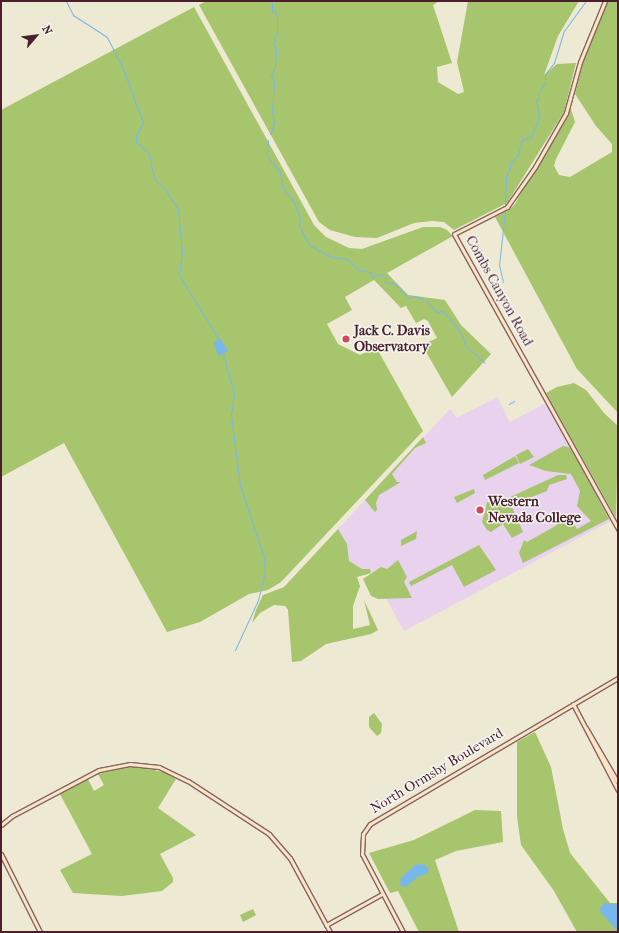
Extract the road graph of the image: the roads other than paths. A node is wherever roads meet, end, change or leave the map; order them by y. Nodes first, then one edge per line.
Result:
1 (606, 1) edge
2 (618, 529) edge
3 (618, 678) edge
4 (573, 704) junction
5 (584, 726) junction
6 (618, 783) edge
7 (618, 790) edge
8 (1, 825) edge
9 (1, 854) edge
10 (382, 894) junction
11 (326, 925) junction
12 (40, 932) edge
13 (330, 932) edge
14 (402, 932) edge

1 - 2 street, Combs Canyon Road
3 - 4 street, North Ormsby Boulevard
4 - 5 street
4 - 10 street, North Ormsby Boulevard
5 - 6 street
5 - 7 street
8 - 11 street
9 - 12 street
10 - 11 street
10 - 14 street, North Ormsby Boulevard
11 - 13 street

